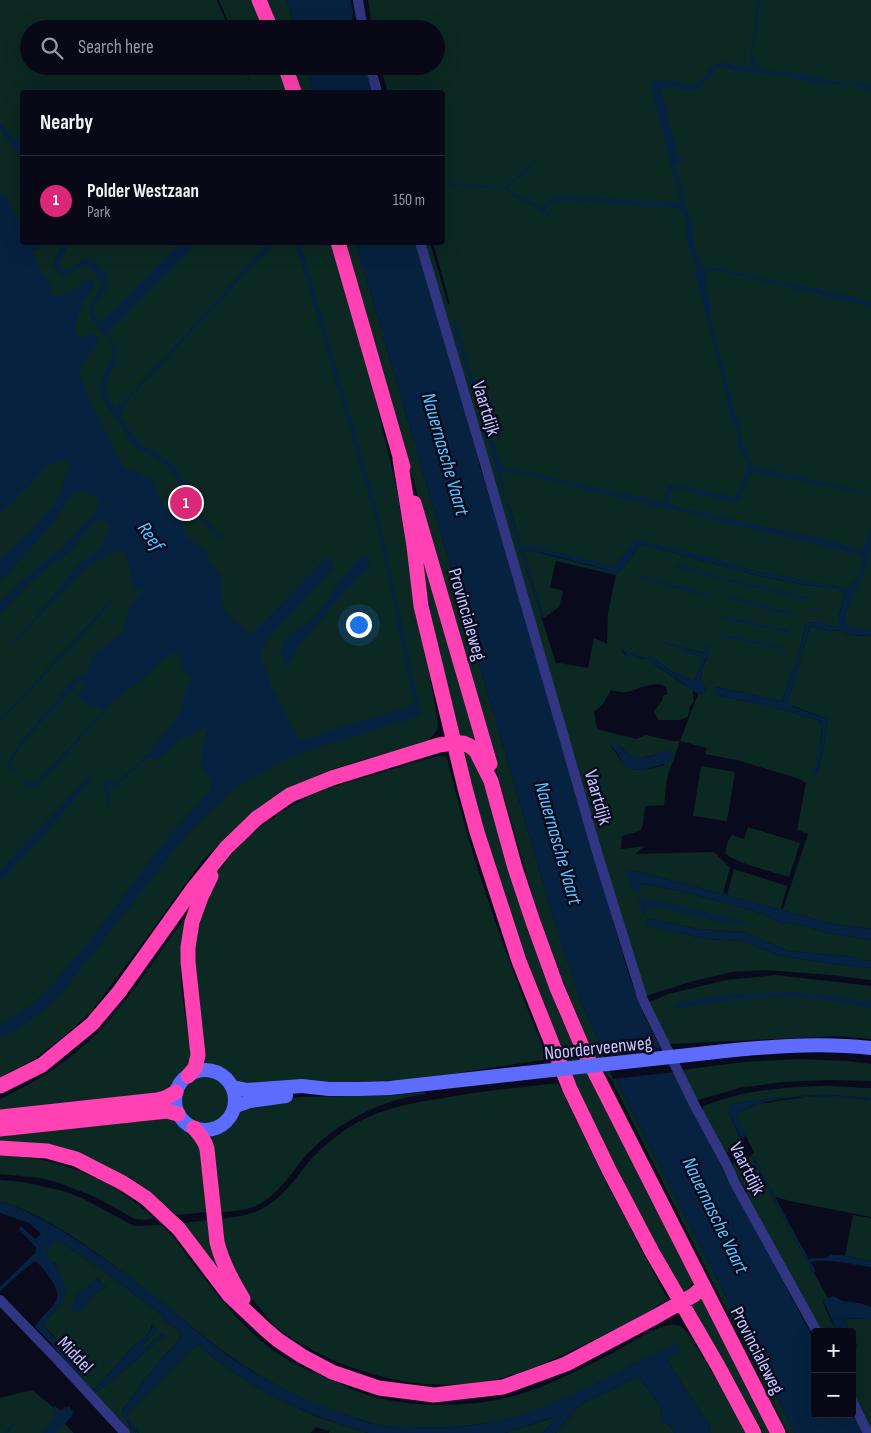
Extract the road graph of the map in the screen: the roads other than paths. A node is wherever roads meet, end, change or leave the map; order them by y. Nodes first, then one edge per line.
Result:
1 (259, 0) edge
2 (358, 0) edge
3 (267, 20) edge
4 (361, 20) edge
5 (288, 75) edge
6 (372, 75) edge
7 (293, 90) edge
8 (376, 90) edge
9 (339, 245) edge
10 (421, 245) edge
11 (400, 459) junction
12 (454, 743) junction
13 (491, 781) junction
14 (226, 848) junction
15 (871, 1048) edge
16 (188, 1076) junction
17 (0, 1086) edge
18 (234, 1087) junction
19 (329, 1089) junction
20 (176, 1092) junction
21 (236, 1106) junction
22 (178, 1114) junction
23 (0, 1117) edge
24 (194, 1128) junction
25 (0, 1129) edge
26 (0, 1148) edge
27 (703, 1286) junction
28 (0, 1300) edge
29 (680, 1302) junction
30 (254, 1320) junction
31 (815, 1328) edge
32 (856, 1409) edge
33 (126, 1433) edge
34 (754, 1433) edge
35 (778, 1433) edge
36 (868, 1433) edge

1 - 3 highway
2 - 4 street
5 - 7 highway
6 - 8 street
9 - 11 highway, Provincialeweg
10 - 31 street, Vaartdijk
11 - 12 highway, Provincialeweg
11 - 13 highway, Provincialeweg
12 - 13 highway
12 - 14 highway
12 - 29 highway, Provincialeweg
13 - 27 highway, Provincialeweg
14 - 16 highway
14 - 17 highway
15 - 19 street, Noorderveenweg, bridge
16 - 18 street
16 - 20 street
18 - 19 street, Noorderveenweg
18 - 21 street
19 - 21 street, Noorderveenweg
20 - 22 street
20 - 23 highway
21 - 24 street
22 - 24 street
22 - 25 highway
24 - 30 highway
26 - 30 highway
27 - 29 highway
27 - 35 highway, Provincialeweg
28 - 33 street, Middel
29 - 30 highway
29 - 34 highway
32 - 36 street

